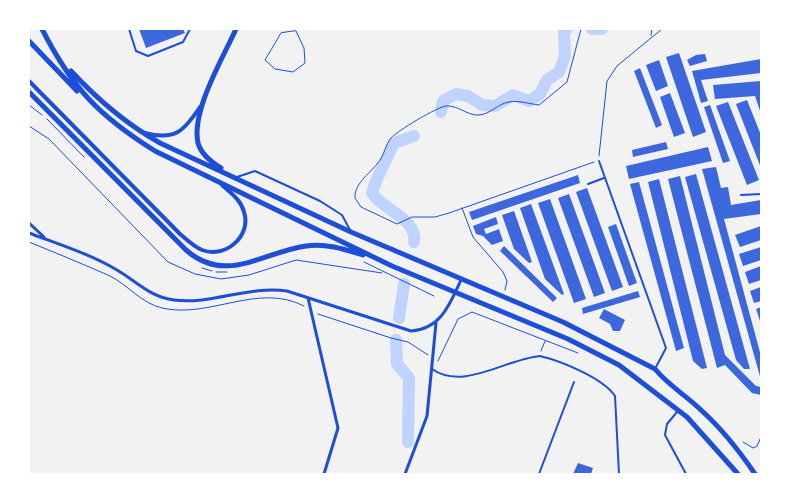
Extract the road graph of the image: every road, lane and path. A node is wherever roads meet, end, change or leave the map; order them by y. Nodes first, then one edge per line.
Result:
1 (42, 29) edge
2 (129, 29) edge
3 (190, 29) edge
4 (236, 29) edge
5 (581, 29) edge
6 (652, 29) edge
7 (662, 29) edge
8 (296, 30) edge
9 (651, 37) junction
10 (29, 41) edge
11 (63, 64) junction
12 (29, 81) edge
13 (29, 92) edge
14 (203, 103) junction
15 (92, 104) junction
16 (29, 105) edge
17 (139, 131) junction
18 (85, 158) dead end
19 (599, 161) junction
20 (234, 177) junction
21 (604, 178) junction
22 (215, 179) junction
23 (588, 184) dead end
24 (761, 194) edge
25 (742, 195) dead end
26 (462, 208) junction
27 (29, 223) edge
28 (351, 232) junction
29 (29, 233) edge
30 (46, 239) junction
31 (358, 260) dead end
32 (315, 263) dead end
33 (387, 264) junction
34 (198, 266) dead end
35 (234, 272) dead end
36 (386, 274) junction
37 (461, 280) junction
38 (644, 285) junction
39 (640, 286) dead end
40 (505, 291) dead end
41 (455, 292) junction
42 (434, 296) dead end
43 (308, 298) junction
44 (436, 323) junction
45 (391, 338) dead end
46 (546, 340) junction
47 (578, 353) dead end
48 (540, 356) junction
49 (432, 358) junction
50 (432, 369) junction
51 (655, 369) junction
52 (574, 382) dead end
53 (678, 410) junction
54 (761, 437) edge
55 (743, 442) dead end
56 (324, 474) edge
57 (405, 474) edge
58 (539, 474) edge
59 (619, 474) edge
60 (686, 474) edge
61 (738, 474) edge
62 (755, 474) edge

1 - 11 main road
2 - 3 lane
4 - 14 main road
5 - 26 path
6 - 9 path
7 - 9 path
8 - 8 path
9 - 19 path
10 - 15 main road
11 - 15 main road
11 - 17 main road
12 - 22 street
13 - 33 main road
14 - 17 street
14 - 20 main road
15 - 22 main road
16 - 18 path
17 - 20 main road
19 - 21 lane
19 - 26 path
20 - 28 main road
20 - 28 lane
21 - 23 lane
21 - 38 lane
22 - 33 main road
24 - 25 lane
26 - 40 path
27 - 30 street
28 - 37 main road
29 - 30 street
30 - 43 street
31 - 36 path
32 - 36 path
33 - 41 main road
34 - 35 path
36 - 42 path
37 - 41 street
37 - 51 main road
38 - 39 lane
38 - 51 lane
41 - 44 street
41 - 53 main road
43 - 44 street
43 - 56 street
44 - 49 street
45 - 49 path
46 - 47 path
46 - 48 path
46 - 50 path
48 - 50 lane
48 - 59 lane
49 - 50 street
50 - 57 street
51 - 62 main road
52 - 58 lane
53 - 60 lane
53 - 61 main road
54 - 55 path

